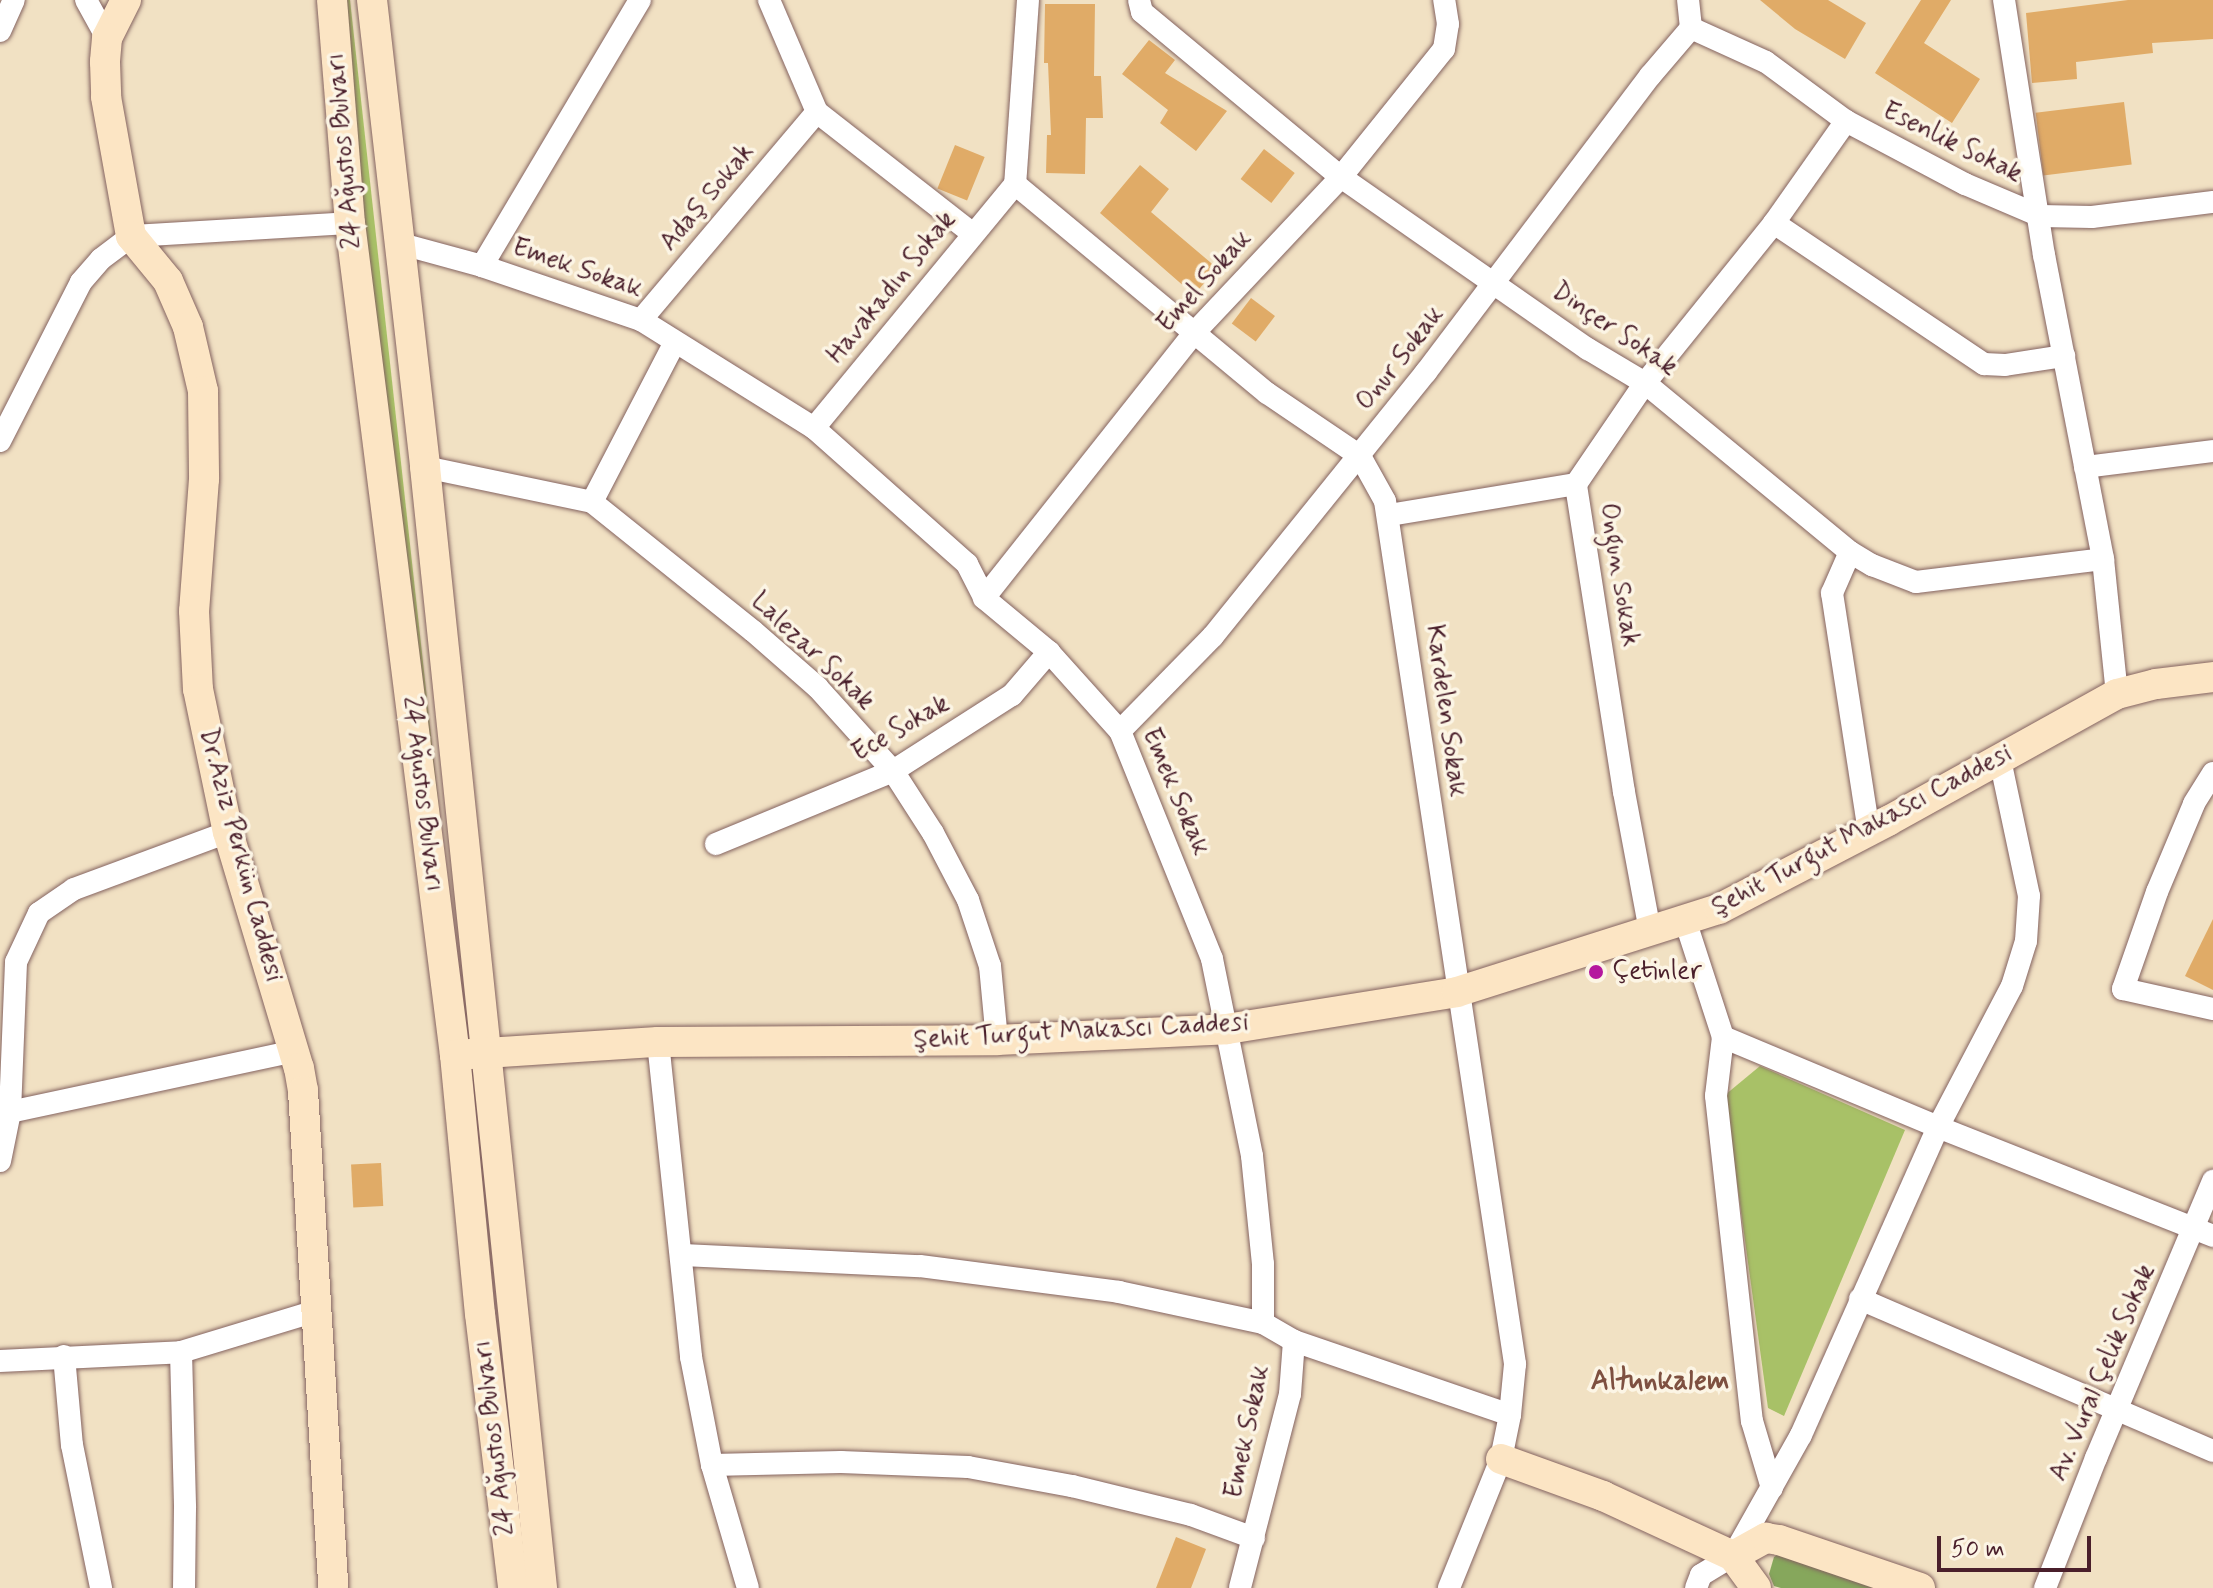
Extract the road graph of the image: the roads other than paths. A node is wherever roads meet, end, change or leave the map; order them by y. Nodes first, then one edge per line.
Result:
1 (14, 0) edge
2 (86, 0) edge
3 (126, 0) edge
4 (332, 0) edge
5 (372, 0) edge
6 (640, 0) edge
7 (1028, 0) edge
8 (1139, 0) edge
9 (1444, 0) edge
10 (1688, 0) edge
11 (2004, 0) edge
12 (779, 3) edge
13 (1691, 28) junction
14 (0, 31) edge
15 (107, 38) junction
16 (817, 112) junction
17 (1846, 121) junction
18 (1341, 177) junction
19 (1015, 184) junction
20 (2213, 202) edge
21 (2040, 216) junction
22 (350, 223) junction
23 (1774, 223) junction
24 (972, 233) junction
25 (131, 236) junction
26 (398, 243) junction
27 (482, 266) junction
28 (1495, 282) junction
29 (641, 320) junction
30 (1194, 333) junction
31 (675, 342) junction
32 (2064, 356) junction
33 (1645, 383) junction
34 (814, 428) junction
35 (0, 441) edge
36 (2213, 451) edge
37 (1360, 456) junction
38 (425, 467) junction
39 (2085, 467) junction
40 (1576, 484) junction
41 (592, 502) junction
42 (1389, 515) junction
43 (1850, 552) junction
44 (2103, 559) junction
45 (984, 598) junction
46 (1049, 652) junction
47 (2213, 677) edge
48 (2117, 694) junction
49 (1120, 731) junction
50 (2000, 759) junction
51 (893, 771) junction
52 (2213, 773) edge
53 (228, 832) junction
54 (1869, 832) junction
55 (716, 844) dead end
56 (1685, 920) junction
57 (1650, 931) junction
58 (1457, 992) junction
59 (2213, 1009) edge
60 (1227, 1029) junction
61 (1723, 1037) junction
62 (997, 1040) junction
63 (658, 1042) junction
64 (294, 1051) junction
65 (487, 1053) junction
66 (455, 1055) junction
67 (10, 1112) junction
68 (1938, 1127) junction
69 (0, 1161) edge
70 (2213, 1181) edge
71 (2204, 1233) edge
72 (683, 1255) junction
73 (1860, 1299) junction
74 (316, 1311) junction
75 (1263, 1323) junction
76 (1294, 1341) junction
77 (181, 1352) junction
78 (64, 1356) junction
79 (0, 1361) edge
80 (2116, 1409) junction
81 (1510, 1415) junction
82 (2213, 1451) edge
83 (1501, 1459) junction
84 (712, 1465) junction
85 (1772, 1488) junction
86 (1254, 1538) junction
87 (1733, 1556) junction
88 (101, 1588) edge
89 (184, 1588) edge
90 (333, 1588) edge
91 (513, 1588) edge
92 (542, 1588) edge
93 (748, 1588) edge
94 (1240, 1588) edge
95 (1449, 1588) edge
96 (1696, 1588) edge
97 (1742, 1588) edge
98 (1756, 1588) edge
99 (1920, 1588) edge
100 (2045, 1588) edge

1 - 14 street
2 - 15 street
3 - 15 street, Dr.Aziz Perkün Caddesi
4 - 22 street, 24 Ağustos Bulvarı
5 - 26 street, 24 Ağustos Bulvarı
6 - 27 street
7 - 19 street
8 - 18 street, Dinçer Sokak
9 - 18 street, Emel Sokak
10 - 13 street
11 - 21 street
12 - 16 street
13 - 17 street, Esenlik Sokak
13 - 28 street, Onur Sokak
15 - 25 street, Dr.Aziz Perkün Caddesi
16 - 24 street
16 - 29 street, Adaş Sokak
17 - 21 street, Esenlik Sokak
17 - 23 street, Ongun Sokak
18 - 28 street, Dinçer Sokak
18 - 30 street, Emel Sokak
19 - 24 street, Havakadın Sokak
19 - 30 street, Kardelen Sokak
20 - 21 street, Esenlik Sokak
21 - 32 street
22 - 25 street
22 - 66 street, 24 Ağustos Bulvarı
23 - 32 street
23 - 33 street, Ongun Sokak
24 - 34 street, Havakadın Sokak
25 - 35 street
25 - 53 street, Dr.Aziz Perkün Caddesi
26 - 27 street, Emek Sokak
26 - 38 street, 24 Ağustos Bulvarı
27 - 29 street, Emek Sokak
28 - 33 street, Dinçer Sokak
28 - 37 street, Onur Sokak
29 - 31 street, Emek Sokak
30 - 37 street, Kardelen Sokak
30 - 45 street, Emel Sokak
31 - 34 street, Emek Sokak
31 - 41 street
32 - 39 street
33 - 40 street, Ongun Sokak
33 - 43 street, Dinçer Sokak
34 - 45 street, Emek Sokak
36 - 39 street
37 - 42 street, Kardelen Sokak
37 - 49 street, Onur Sokak
38 - 41 street, Lalezar Sokak
38 - 65 street, 24 Ağustos Bulvarı
39 - 44 street
40 - 42 street
40 - 57 street, Ongun Sokak
41 - 51 street, Lalezar Sokak
42 - 58 street, Kardelen Sokak
43 - 44 street, Dinçer Sokak
43 - 54 street
44 - 48 street
45 - 46 street, Emek Sokak
46 - 49 street, Emek Sokak
46 - 51 street, Ece Sokak
47 - 48 street, Şehit Turgut Makascı Caddesi
48 - 50 street, Şehit Turgut Makascı Caddesi
49 - 60 street, Emek Sokak
50 - 54 street, Şehit Turgut Makascı Caddesi
50 - 68 street
51 - 55 street, Ece Sokak
51 - 62 street, Lalezar Sokak
52 - 59 street
53 - 64 street, Dr.Aziz Perkün Caddesi
53 - 67 street
54 - 56 street, Şehit Turgut Makascı Caddesi
56 - 57 street, Şehit Turgut Makascı Caddesi
56 - 61 street
57 - 58 street, Şehit Turgut Makascı Caddesi
58 - 60 street, Şehit Turgut Makascı Caddesi
58 - 81 street, Kardelen Sokak
60 - 62 street, Şehit Turgut Makascı Caddesi
60 - 75 street, Emek Sokak
61 - 68 street
61 - 85 street
62 - 63 street, Şehit Turgut Makascı Caddesi
63 - 65 street, Şehit Turgut Makascı Caddesi
63 - 72 street
64 - 67 street
64 - 74 street, Dr.Aziz Perkün Caddesi
65 - 66 street, Şehit Turgut Makascı Caddesi
65 - 92 street, 24 Ağustos Bulvarı
66 - 91 street, 24 Ağustos Bulvarı
67 - 69 street
68 - 71 street
68 - 73 street
70 - 71 street, Av. Vural Çelik Sokak
71 - 80 street, Av. Vural Çelik Sokak
72 - 75 street
72 - 84 street
73 - 80 street
73 - 85 street
74 - 77 street
74 - 90 street, Dr.Aziz Perkün Caddesi
75 - 76 street, Emek Sokak
76 - 81 street
76 - 86 street, Emek Sokak
77 - 78 street
77 - 89 street
78 - 79 street
78 - 88 street
80 - 82 street
80 - 100 street, Av. Vural Çelik Sokak
81 - 83 street, Kardelen Sokak
83 - 87 street
83 - 95 street, Kardelen Sokak
84 - 86 street
84 - 93 street
85 - 87 street
86 - 94 street, Emek Sokak
87 - 96 street
87 - 97 street
87 - 98 street
87 - 99 street

